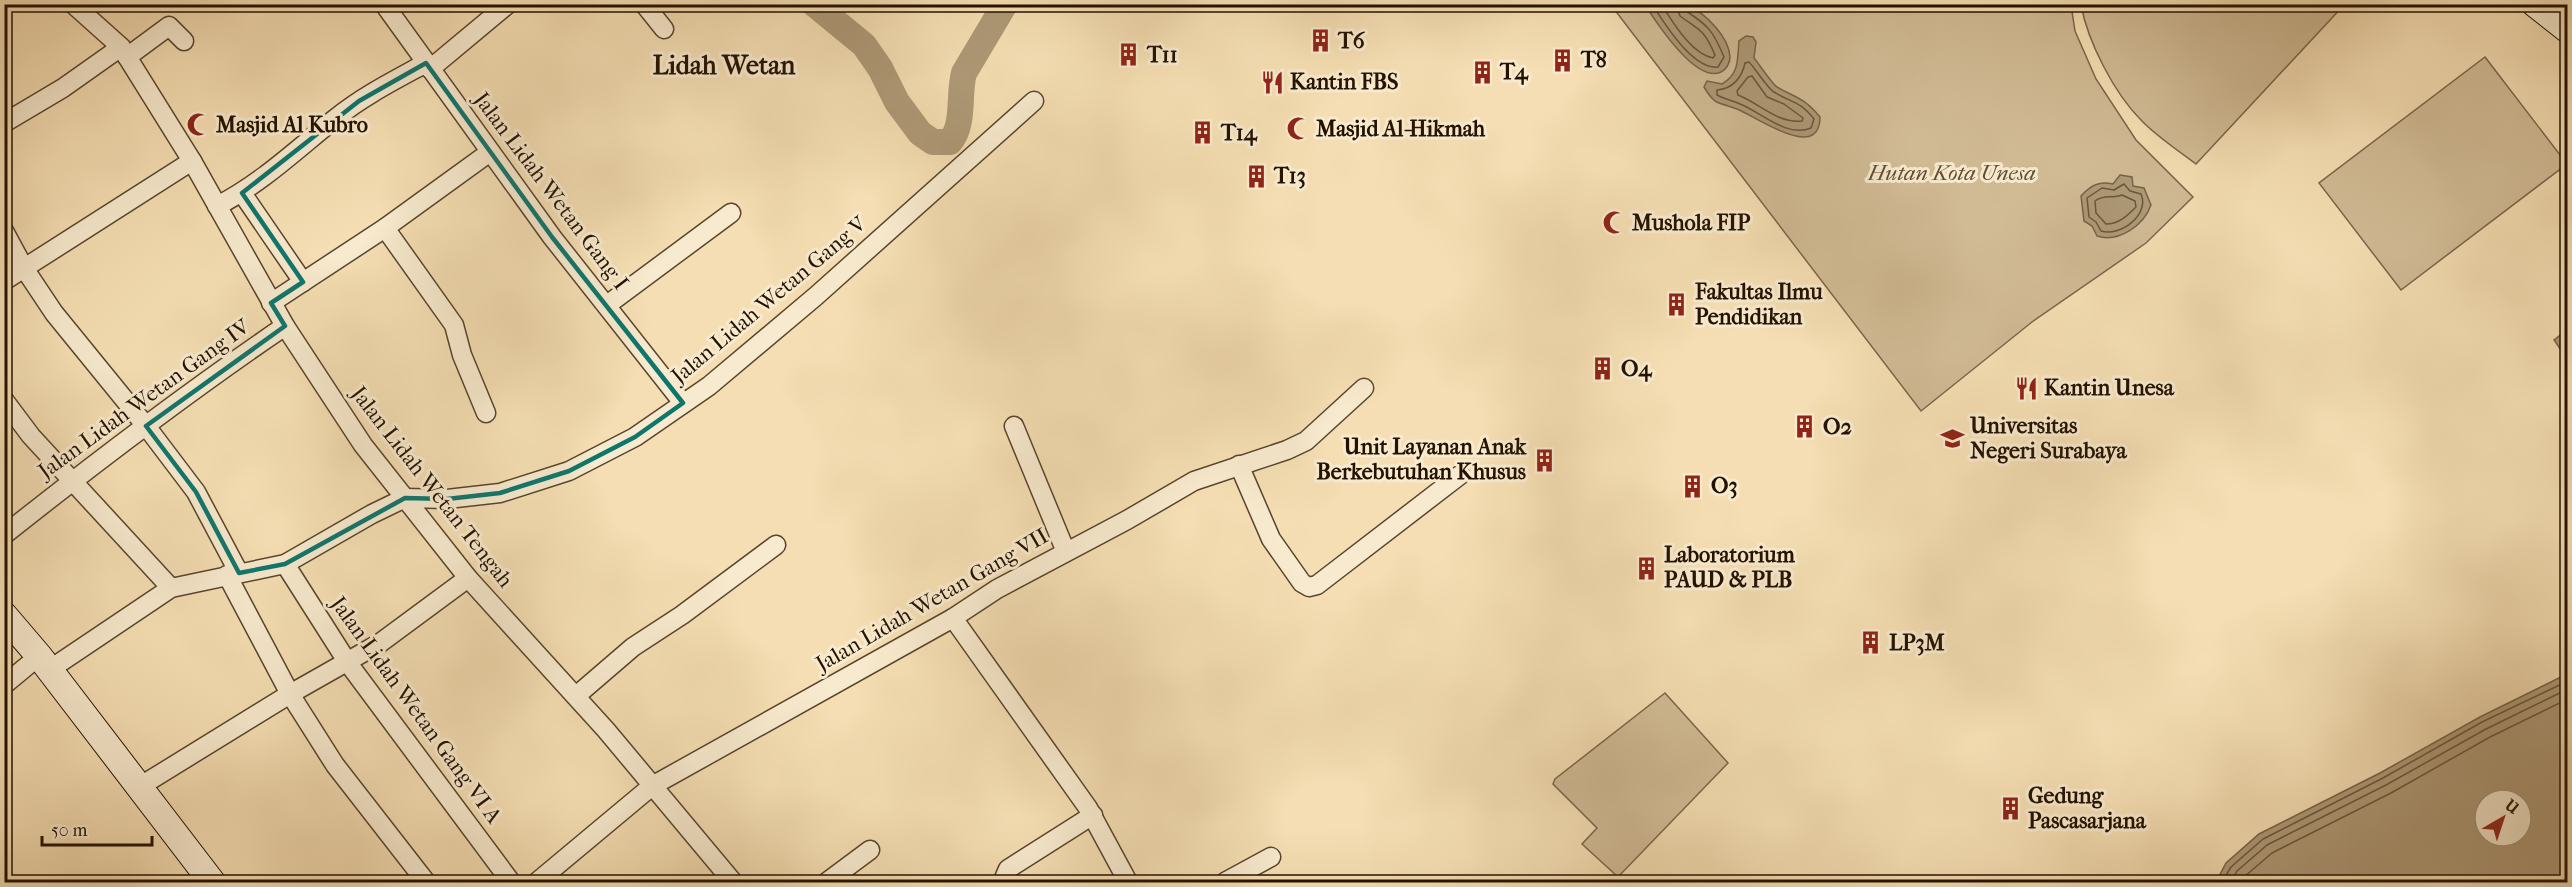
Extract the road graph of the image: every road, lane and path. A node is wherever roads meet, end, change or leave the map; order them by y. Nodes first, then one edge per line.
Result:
1 (73, 4) edge
2 (384, 4) edge
3 (508, 4) edge
4 (644, 4) edge
5 (2535, 4) edge
6 (664, 29) dead end
7 (2568, 30) edge
8 (184, 41) dead end
9 (124, 52) junction
10 (428, 66) junction
11 (1034, 101) dead end
12 (4, 123) edge
13 (490, 152) junction
14 (192, 161) junction
15 (242, 193) junction
16 (218, 206) junction
17 (731, 213) dead end
18 (385, 228) junction
19 (4, 231) edge
20 (24, 268) junction
21 (4, 281) edge
22 (303, 282) junction
23 (271, 303) junction
24 (607, 305) junction
25 (285, 326) junction
26 (1364, 388) dead end
27 (4, 400) edge
28 (683, 403) junction
29 (486, 413) dead end
30 (146, 426) junction
31 (1014, 426) dead end
32 (1239, 465) junction
33 (1460, 475) dead end
34 (73, 480) junction
35 (405, 498) junction
36 (4, 535) edge
37 (776, 545) dead end
38 (1066, 552) junction
39 (285, 564) junction
40 (233, 574) junction
41 (468, 578) junction
42 (171, 588) junction
43 (4, 615) edge
44 (953, 618) junction
45 (44, 663) junction
46 (348, 663) junction
47 (4, 685) edge
48 (290, 694) junction
49 (576, 696) junction
50 (652, 786) junction
51 (139, 787) junction
52 (1093, 815) junction
53 (870, 850) dead end
54 (1271, 857) dead end
55 (212, 882) edge
56 (426, 882) edge
57 (511, 882) edge
58 (537, 882) edge
59 (733, 882) edge
60 (827, 882) edge
61 (1010, 882) edge
62 (1128, 882) edge
63 (1225, 882) edge

1 - 9 street, Jalan Lidah Wetan Tengah
2 - 10 street, Jalan Lidah Wetan Gang I
3 - 10 street
4 - 6 street
5 - 7 main road
8 - 9 street
9 - 12 street
9 - 14 street, Jalan Lidah Wetan Tengah
10 - 13 street, Jalan Lidah Wetan Gang I
10 - 15 street
11 - 28 street, Jalan Lidah Wetan Gang V
13 - 18 street, Jalan Lidah Wetan Gang IV
13 - 24 street, Jalan Lidah Wetan Gang I
14 - 16 street, Jalan Lidah Wetan Tengah
14 - 20 street
15 - 16 street
15 - 22 street
16 - 23 street, Jalan Lidah Wetan Tengah
17 - 24 street
18 - 22 street, Jalan Lidah Wetan Gang IV
18 - 29 street
19 - 20 street
20 - 21 street
20 - 30 street
22 - 23 street, Jalan Lidah Wetan Gang IV
23 - 25 street, Jalan Lidah Wetan Tengah
24 - 28 street, Jalan Lidah Wetan Gang I
25 - 30 street, Jalan Lidah Wetan Gang IV
25 - 35 street, Jalan Lidah Wetan Tengah
26 - 32 street, Jalan Lidah Wetan Gang VII
27 - 34 street
28 - 35 street, Jalan Lidah Wetan Gang V
30 - 34 street, Jalan Lidah Wetan Gang IV
30 - 40 street
31 - 38 street
32 - 33 street
32 - 38 street, Jalan Lidah Wetan Gang VII
34 - 36 street, Jalan Lidah Wetan Gang IV
34 - 42 street
35 - 39 street, Jalan Lidah Wetan Gang V
35 - 41 street, Jalan Lidah Wetan Tengah
37 - 49 street
38 - 44 street, Jalan Lidah Wetan Gang VII
39 - 40 street, Jalan Lidah Wetan Gang V
39 - 46 street, Jalan Lidah Wetan Gang VI A
40 - 42 street, Jalan Lidah Wetan Gang V
40 - 48 street
41 - 46 street
41 - 49 street, Jalan Lidah Wetan Tengah
42 - 45 street, Jalan Lidah Wetan Gang V
43 - 45 main road
44 - 50 street, Jalan Lidah Wetan Gang VII
44 - 52 street
45 - 47 street, Jalan Lidah Wetan Gang V
45 - 51 main road
46 - 48 street
46 - 57 street, Jalan Lidah Wetan Gang VI A
48 - 51 street
48 - 56 street
49 - 50 street, Jalan Lidah Wetan Tengah
50 - 58 street, Jalan Lidah Wetan Gang VII
50 - 59 street, Jalan Lidah Wetan Tengah
51 - 55 main road
52 - 61 street
52 - 62 street
53 - 60 street
54 - 63 street

